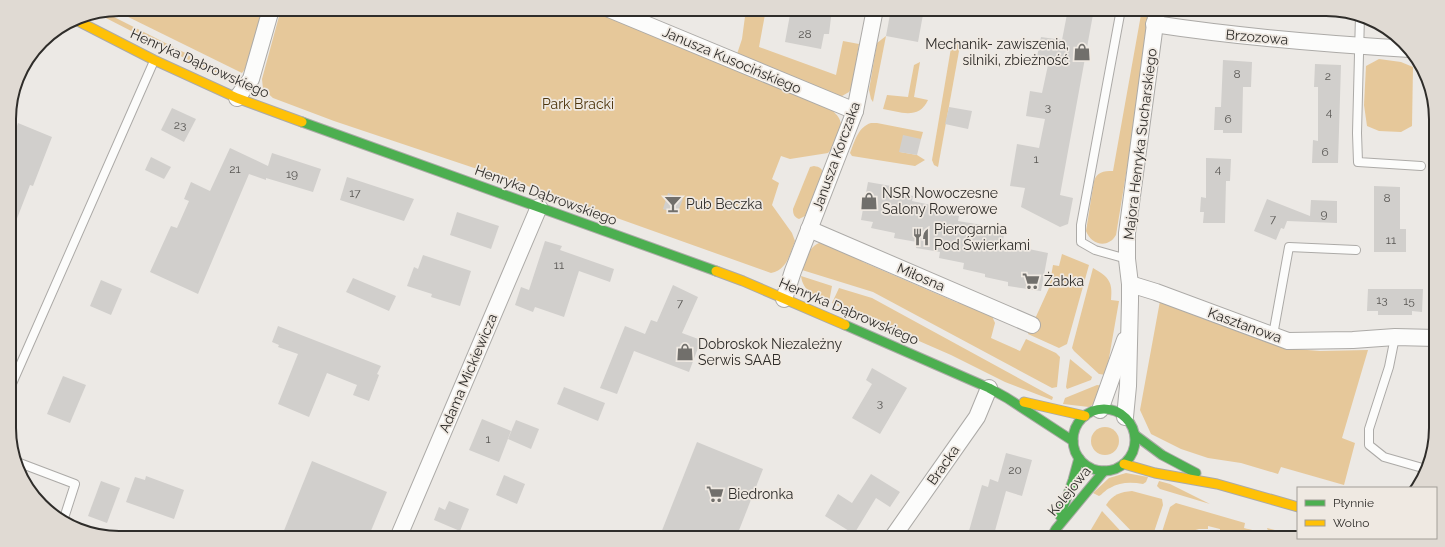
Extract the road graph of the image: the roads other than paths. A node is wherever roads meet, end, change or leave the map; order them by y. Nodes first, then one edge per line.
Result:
1 (269, 16) edge
2 (626, 16) edge
3 (874, 16) edge
4 (1120, 16) edge
5 (1156, 16) edge
6 (1360, 21) edge
7 (82, 23) edge
8 (1360, 46) junction
9 (1401, 48) edge
10 (154, 60) junction
11 (237, 98) junction
12 (855, 111) junction
13 (1421, 166) dead end
14 (538, 207) junction
15 (809, 229) junction
16 (1356, 250) dead end
17 (1127, 259) junction
18 (1130, 284) junction
19 (784, 298) junction
20 (1032, 325) dead end
21 (1130, 327) junction
22 (1273, 336) junction
23 (1395, 337) junction
24 (1429, 338) edge
25 (16, 375) edge
26 (989, 388) junction
27 (1007, 398) junction
28 (1100, 410) junction
29 (1085, 416) junction
30 (1125, 417) junction
31 (1135, 435) junction
32 (1073, 441) junction
33 (1079, 458) junction
34 (22, 464) edge
35 (1124, 464) junction
36 (1421, 468) edge
37 (1104, 471) junction
38 (1217, 484) junction
39 (1297, 507) edge
40 (64, 515) dead end
41 (1056, 529) joint
42 (401, 531) edge
43 (897, 531) edge

1 - 11 street
2 - 12 street, Janusza Kusocińskiego
3 - 12 street, Janusza Korczaka
4 - 17 lane
5 - 8 street, Brzozowa
5 - 17 street, Majora Henryka Sucharskiego
6 - 8 lane
7 - 10 street, Henryka Dąbrowskiego
8 - 9 street, Brzozowa
8 - 13 lane
10 - 11 street, Henryka Dąbrowskiego
10 - 25 lane
11 - 14 street, Henryka Dąbrowskiego
12 - 15 street, Janusza Korczaka
14 - 19 street, Henryka Dąbrowskiego
14 - 42 street, Adama Mickiewicza
15 - 19 street, Janusza Korczaka
15 - 20 street, Miłosna
16 - 22 lane
17 - 18 street, Majora Henryka Sucharskiego
18 - 21 street, Majora Henryka Sucharskiego
18 - 22 street, Kasztanowa
19 - 26 street, Henryka Dąbrowskiego
21 - 28 street, Majora Henryka Sucharskiego
21 - 30 street, Majora Henryka Sucharskiego
22 - 23 street, Kasztanowa
23 - 24 street, Kasztanowa
23 - 36 lane
26 - 27 street, Henryka Dąbrowskiego
26 - 43 street, Bracka
27 - 29 street, Henryka Dąbrowskiego
27 - 32 street, Henryka Dąbrowskiego
28 - 29 street
28 - 30 street
29 - 32 street
30 - 31 street
31 - 35 street
31 - 38 street
32 - 33 street
33 - 37 street
33 - 41 street, Kolejowa
34 - 40 lane
35 - 37 street
35 - 38 street
37 - 41 street, Kolejowa
38 - 39 street

